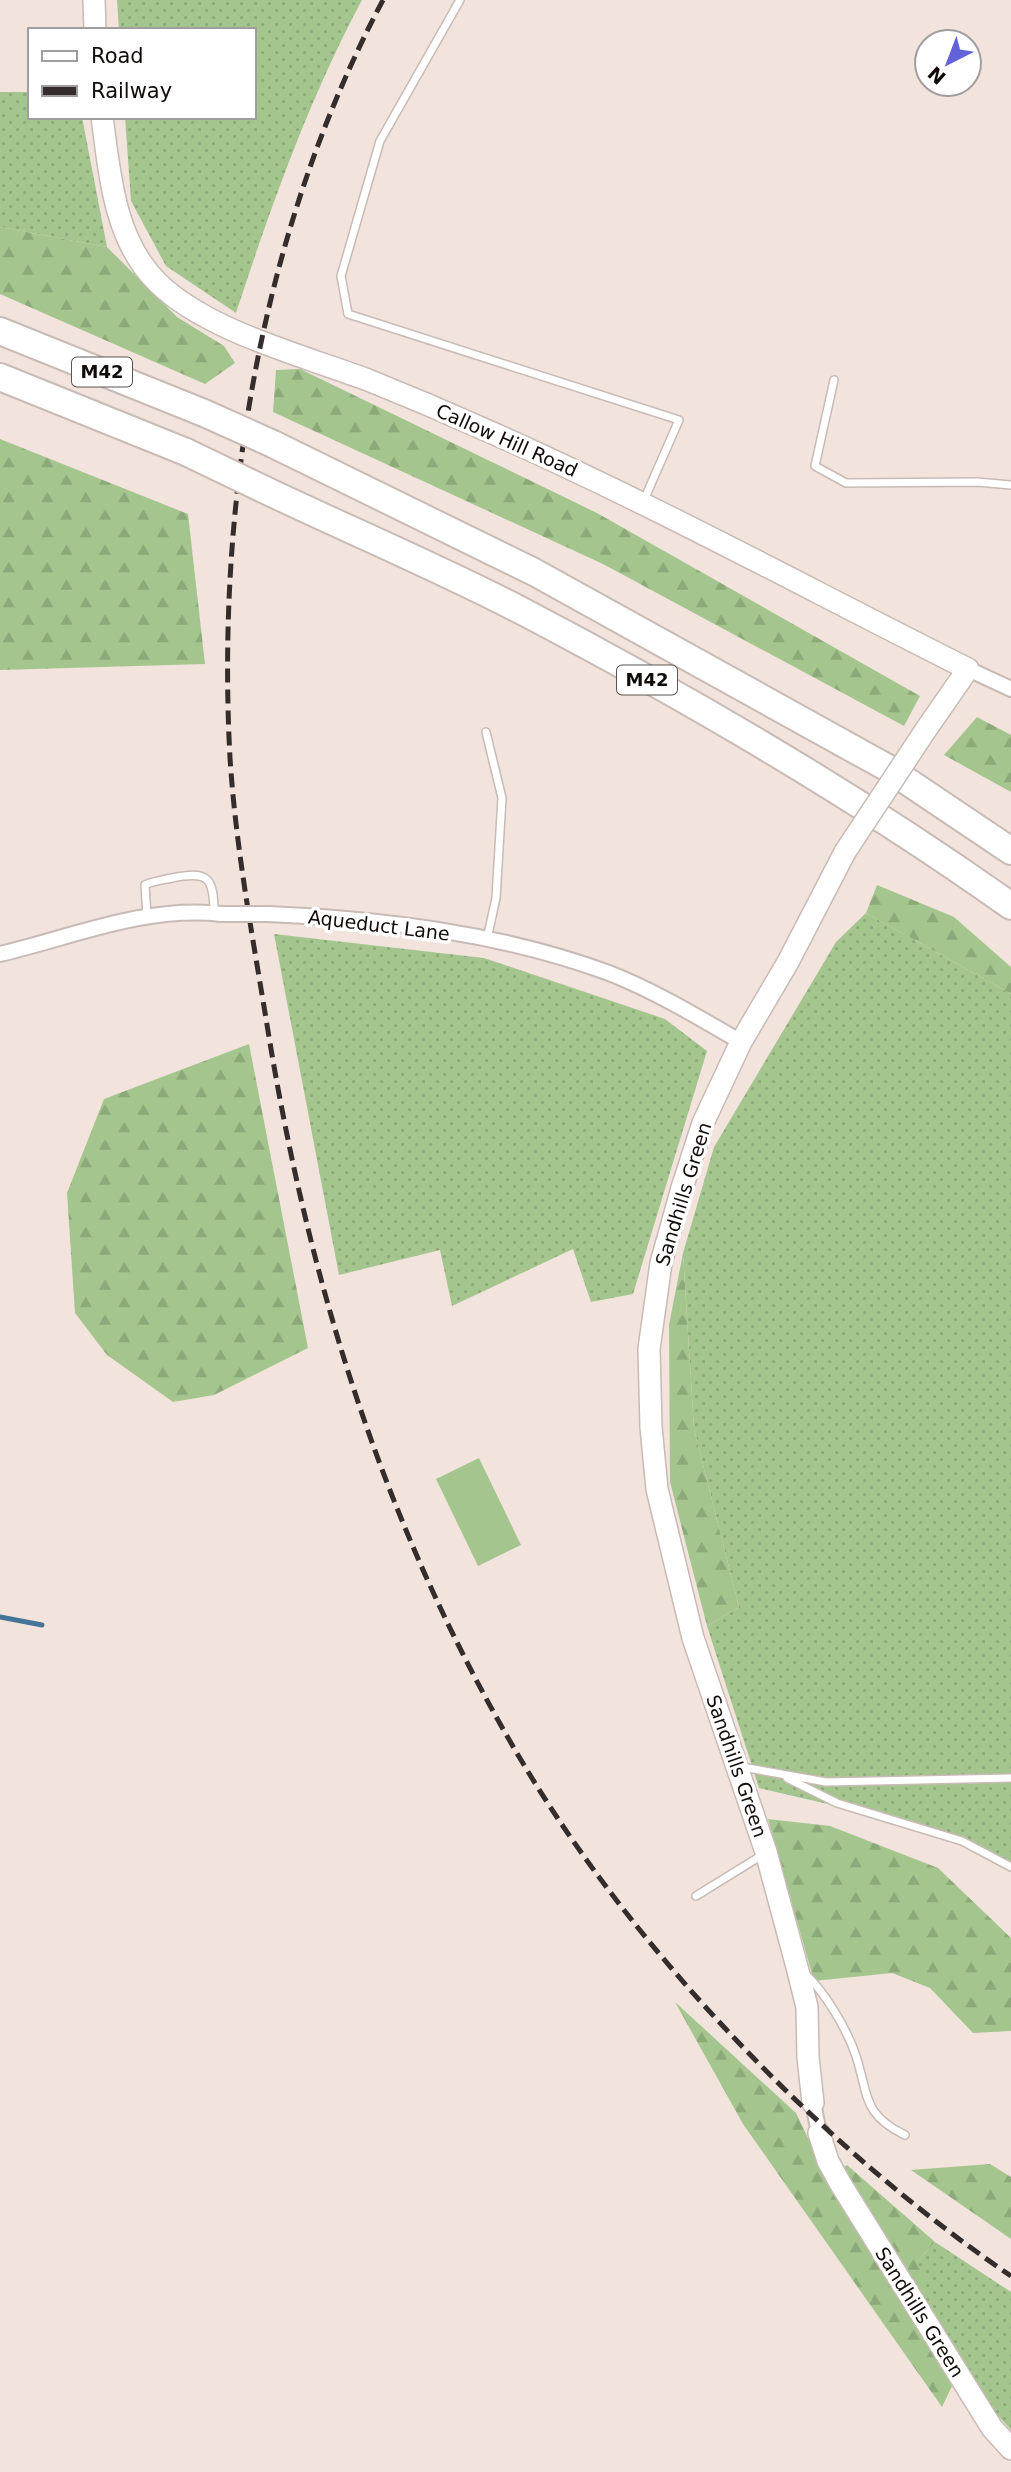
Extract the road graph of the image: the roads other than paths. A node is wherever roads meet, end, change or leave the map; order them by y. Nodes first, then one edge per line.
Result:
1 (93, 0) edge
2 (460, 0) edge
3 (95, 28) edge
4 (102, 119) edge
5 (0, 331) edge
6 (0, 377) edge
7 (834, 380) dead end
8 (1011, 485) edge
9 (643, 502) junction
10 (968, 669) junction
11 (1010, 684) edge
12 (486, 732) dead end
13 (1011, 851) edge
14 (1011, 906) edge
15 (218, 914) junction
16 (147, 917) junction
17 (487, 939) junction
18 (0, 954) edge
19 (741, 1042) junction
20 (738, 1766) junction
21 (777, 1773) junction
22 (1011, 1778) edge
23 (766, 1852) junction
24 (1011, 1867) edge
25 (696, 1896) dead end
26 (797, 1966) junction
27 (813, 2103) joint
28 (819, 2133) joint
29 (905, 2135) dead end
30 (1011, 2449) edge

1 - 3 street
2 - 9 lane
4 - 9 street, Callow Hill Road
5 - 13 highway, M42, bridge
6 - 14 highway, M42, bridge
7 - 8 lane
9 - 10 street, Callow Hill Road
10 - 11 street, Callow Hill Road
10 - 19 street, Sandhills Green, bridge
12 - 17 lane
15 - 16 street, Aqueduct Lane
15 - 16 lane
15 - 17 street, Aqueduct Lane, bridge
16 - 18 street, Aqueduct Lane
17 - 19 street, Aqueduct Lane
19 - 20 street, Sandhills Green
20 - 21 lane
20 - 23 street, Sandhills Green
21 - 22 lane
21 - 24 lane
23 - 25 lane
23 - 26 street, Sandhills Green
26 - 27 street, Sandhills Green
26 - 29 lane
27 - 28 street
28 - 30 street, Sandhills Green

